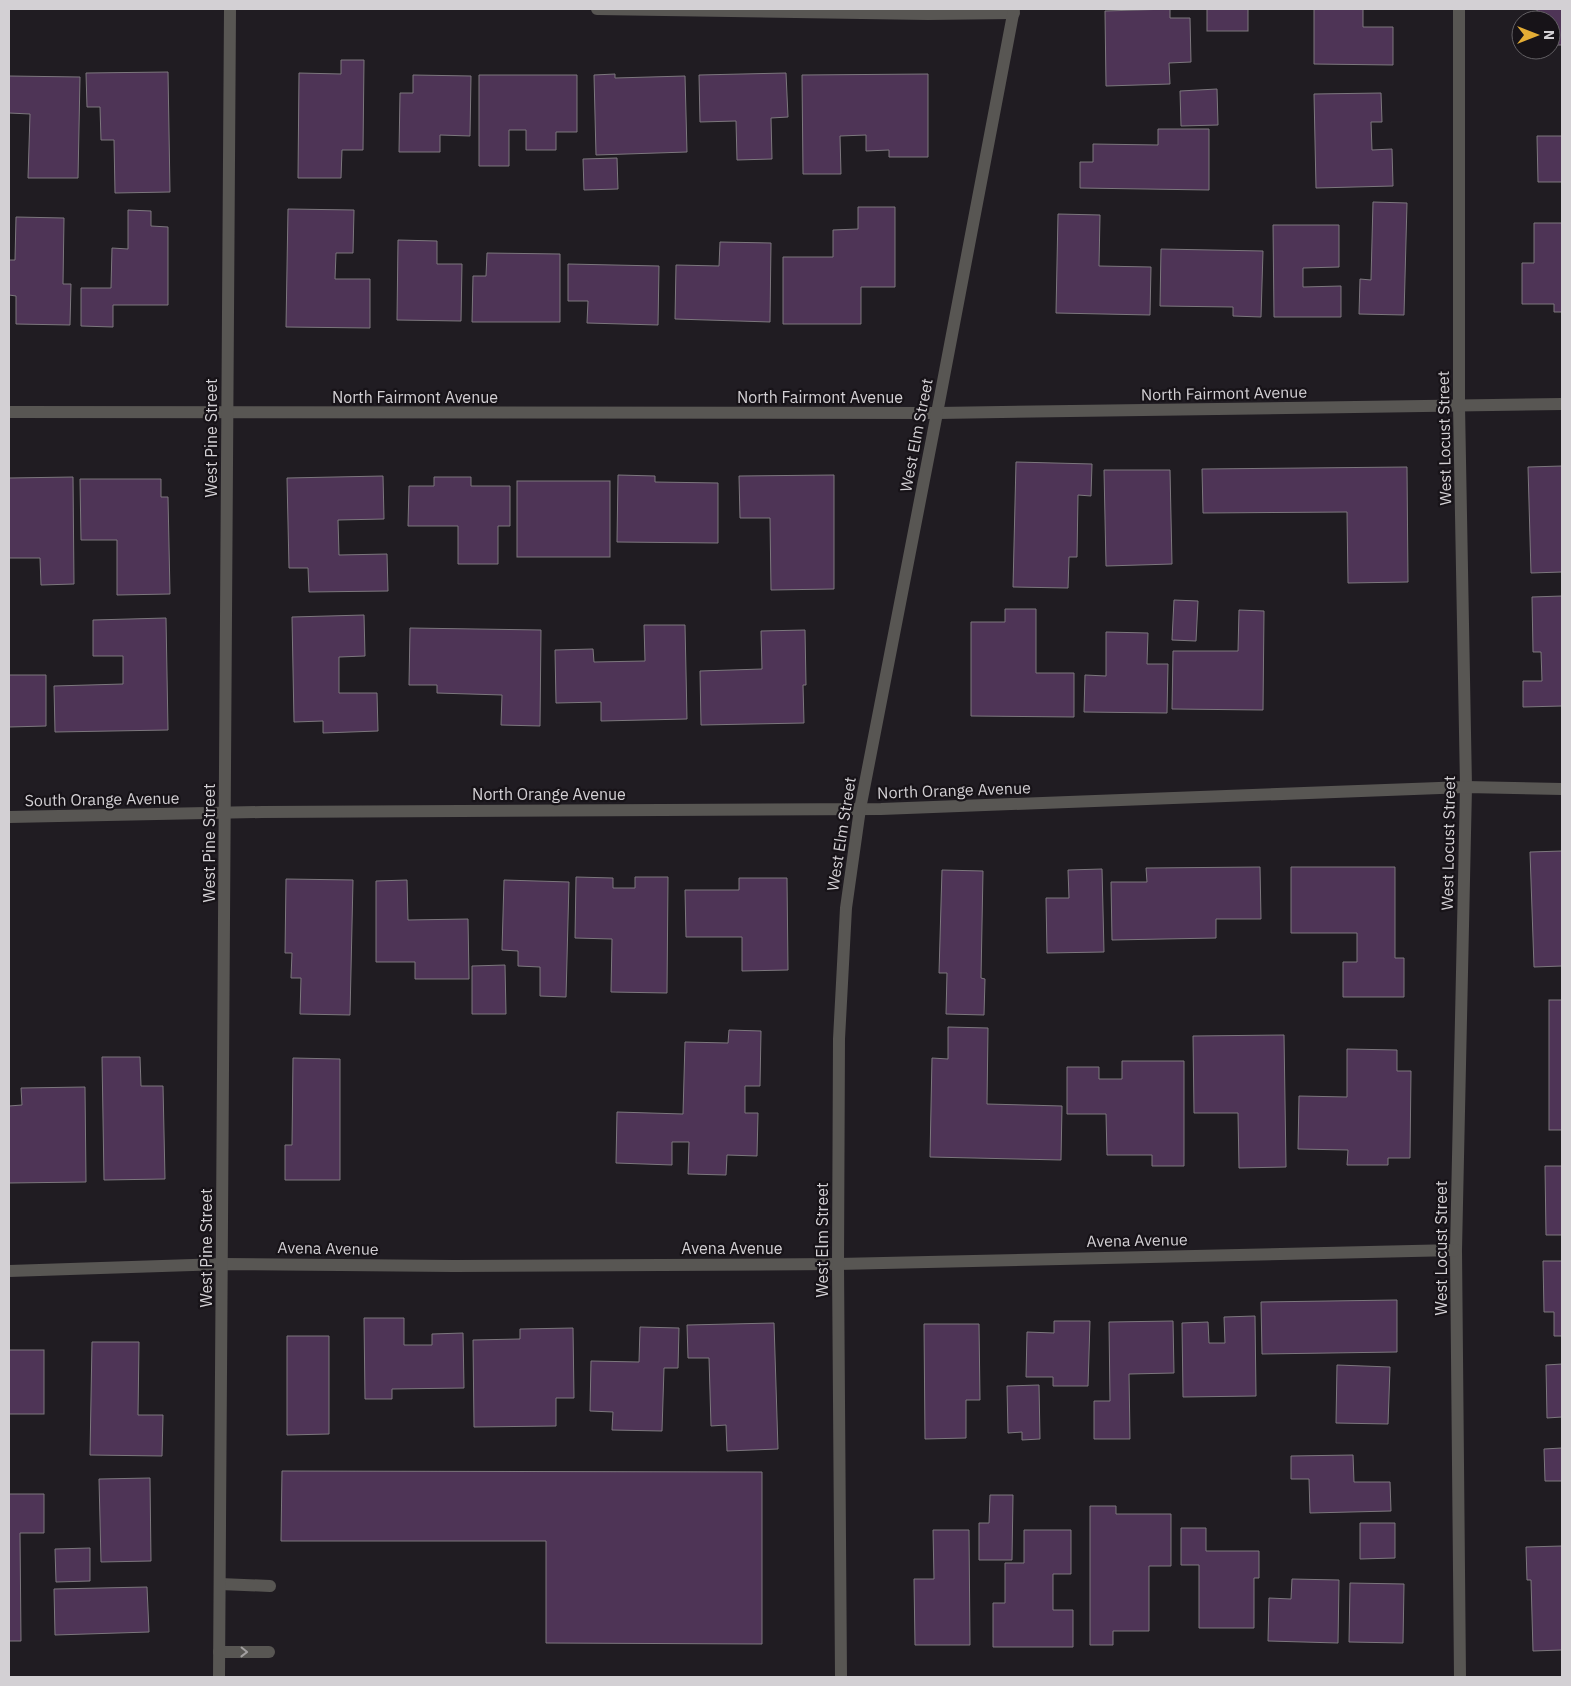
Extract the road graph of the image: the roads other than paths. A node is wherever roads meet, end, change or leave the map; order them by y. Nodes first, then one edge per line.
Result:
1 (230, 9) edge
2 (597, 9) edge
3 (1459, 9) edge
4 (1014, 11) edge
5 (1562, 404) edge
6 (1459, 406) junction
7 (9, 412) edge
8 (937, 413) junction
9 (227, 414) junction
10 (1466, 787) junction
11 (1562, 789) edge
12 (860, 809) junction
13 (226, 813) junction
14 (9, 817) edge
15 (1456, 1250) junction
16 (223, 1264) junction
17 (838, 1264) junction
18 (9, 1271) edge
19 (220, 1584) junction
20 (270, 1586) dead end
21 (219, 1652) junction
22 (269, 1652) dead end
23 (219, 1677) edge
24 (841, 1677) edge
25 (1460, 1677) edge

1 - 9 street, West Pine Street
2 - 4 street
3 - 6 street, West Locust Street
4 - 8 street, West Elm Street
5 - 6 street, North Fairmont Avenue
6 - 8 street, North Fairmont Avenue
6 - 10 street, West Locust Street
7 - 9 street, North Fairmont Avenue
8 - 9 street, North Fairmont Avenue
8 - 12 street, West Elm Street
9 - 13 street, West Pine Street
10 - 11 street, North Orange Avenue
10 - 12 street, North Orange Avenue
10 - 15 street, West Locust Street
12 - 13 street, North Orange Avenue
12 - 17 street, West Elm Street
13 - 14 street, South Orange Avenue
13 - 16 street, West Pine Street
15 - 17 street, Avena Avenue
15 - 25 street, West Locust Street
16 - 17 street, Avena Avenue
16 - 18 street, Avena Avenue
16 - 19 street, West Pine Street
17 - 24 street, West Elm Street
19 - 20 street
19 - 21 street, West Pine Street
21 -> 22 street
21 - 23 street, West Pine Street

